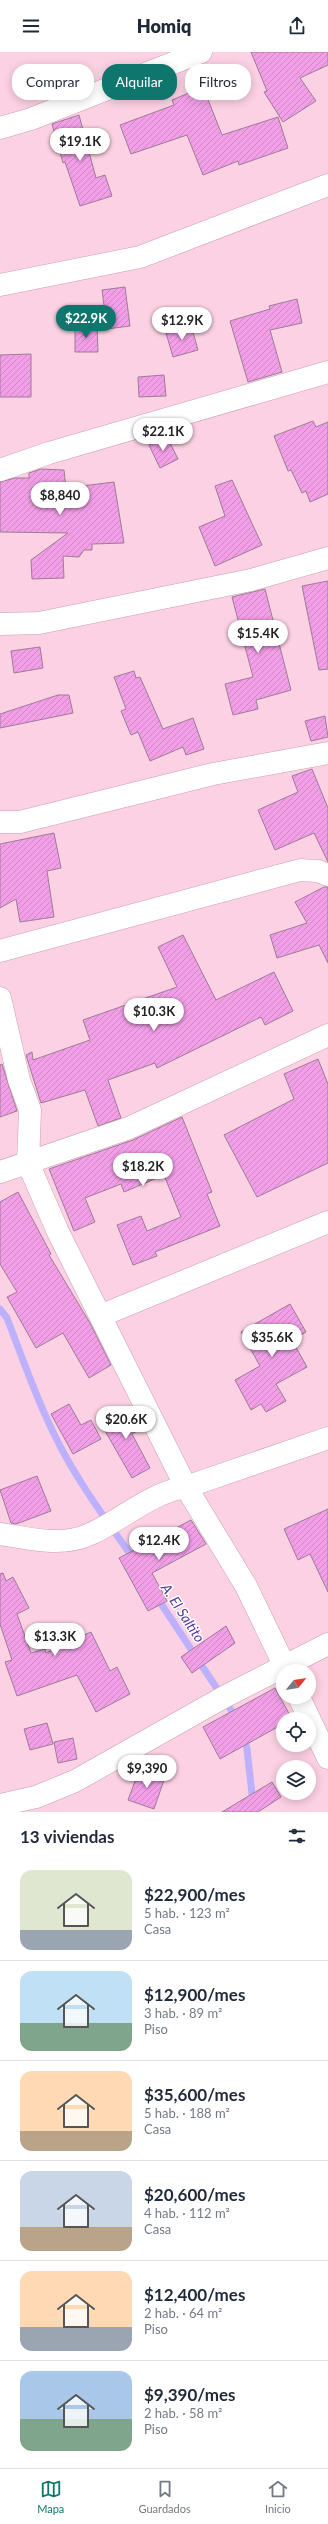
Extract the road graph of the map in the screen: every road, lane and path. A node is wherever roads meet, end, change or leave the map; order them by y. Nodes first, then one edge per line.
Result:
1 (201, 52) edge
2 (0, 128) edge
3 (328, 185) edge
4 (0, 285) edge
5 (328, 372) edge
6 (0, 470) edge
7 (328, 558) edge
8 (0, 624) edge
9 (328, 753) edge
10 (0, 822) edge
11 (328, 875) edge
12 (0, 951) edge
13 (0, 998) edge
14 (328, 1035) edge
15 (28, 1163) junction
16 (0, 1172) edge
17 (328, 1222) edge
18 (100, 1316) junction
19 (328, 1438) edge
20 (186, 1487) junction
21 (0, 1534) edge
22 (328, 1644) edge
23 (284, 1664) edge
24 (293, 1664) edge
25 (276, 1673) edge
26 (303, 1704) edge
27 (328, 1758) edge
28 (0, 1805) edge

1 - 2 street
3 - 4 street
5 - 6 street
7 - 8 street
9 - 10 street
11 - 12 street
13 - 15 street
14 - 15 street
15 - 16 street
15 - 18 street
17 - 18 street
18 - 20 street
19 - 20 street
20 - 21 street
20 - 23 street
22 - 24 street
25 - 28 street
26 - 27 street

